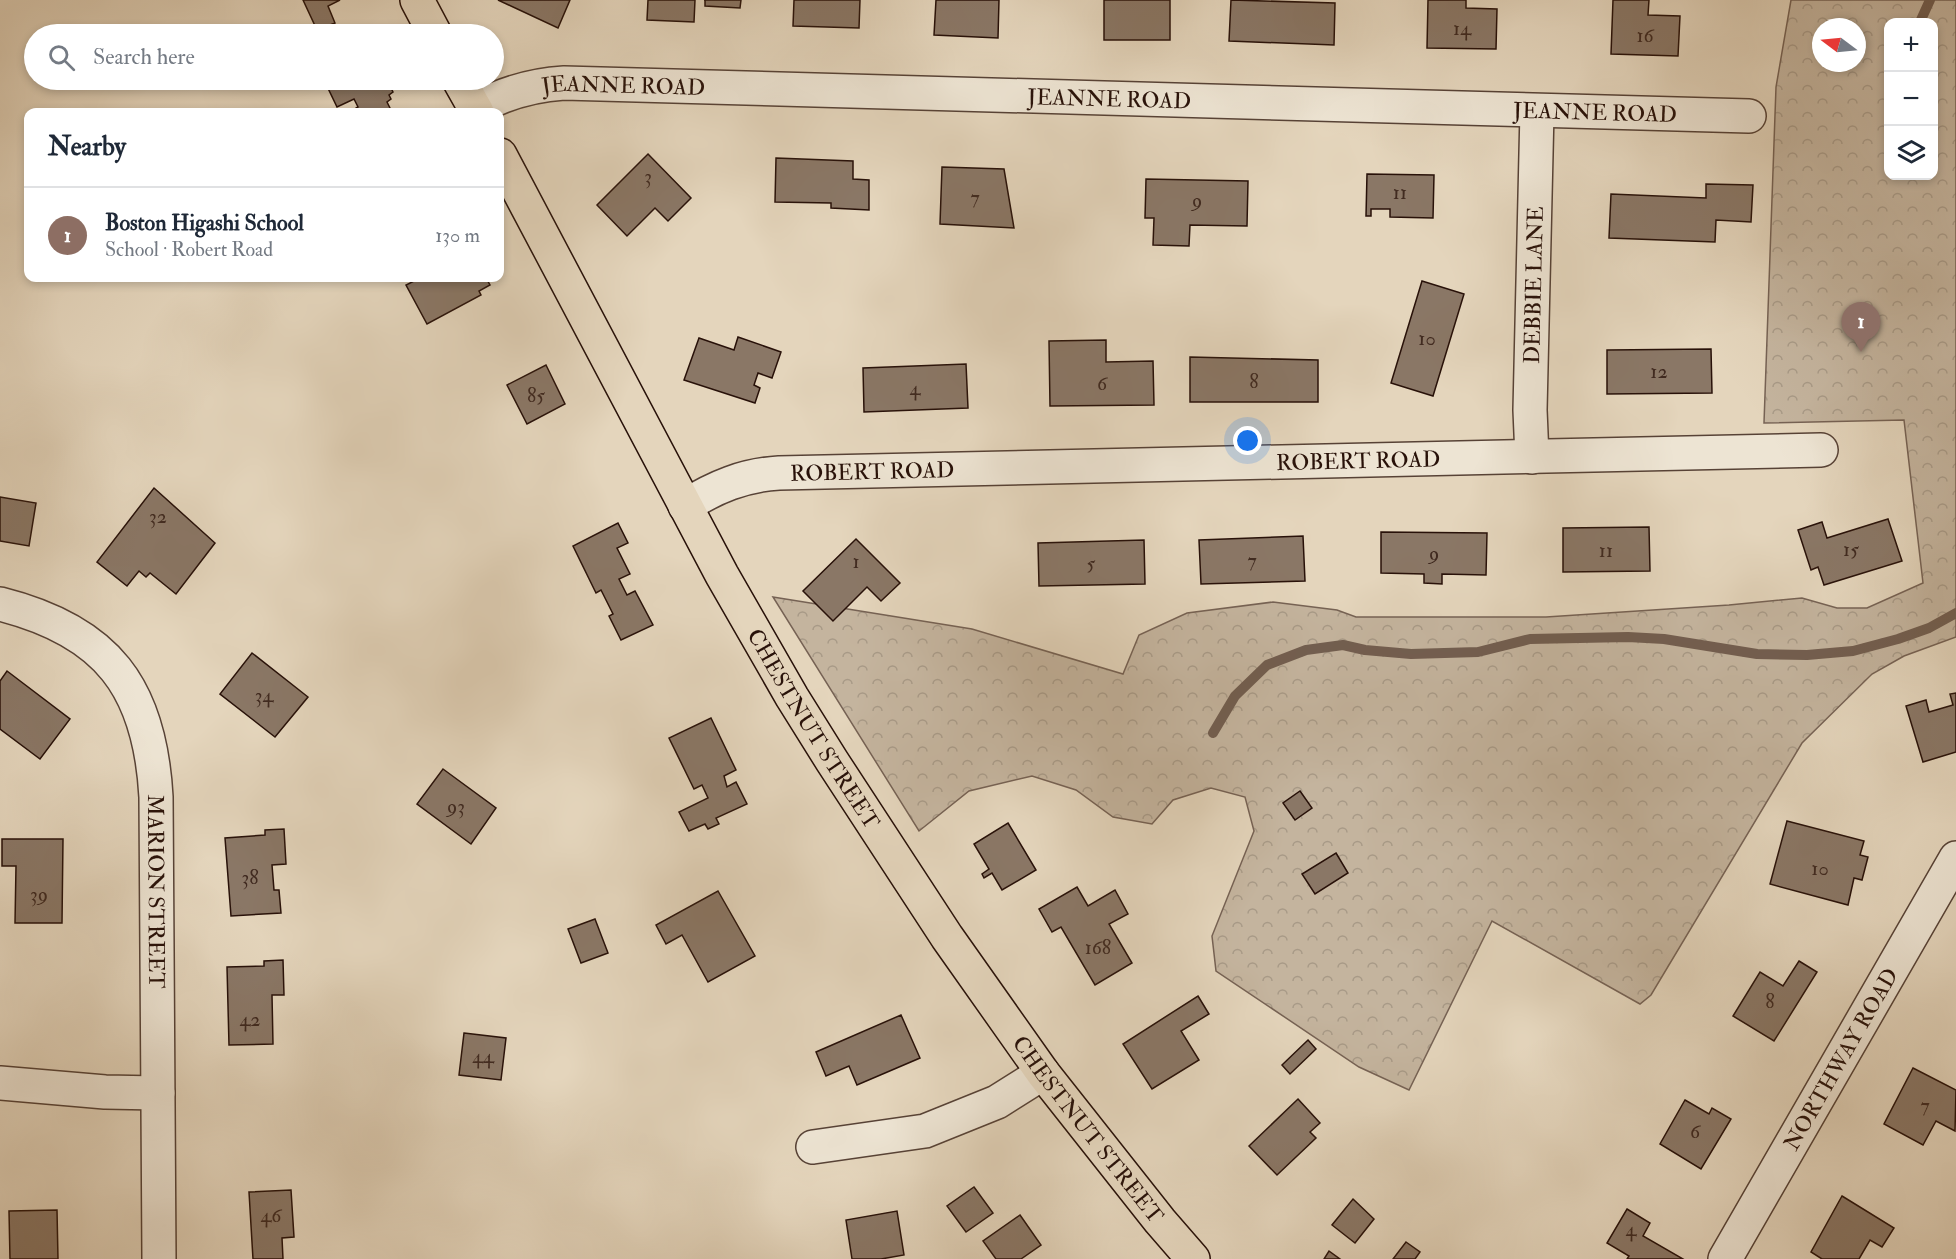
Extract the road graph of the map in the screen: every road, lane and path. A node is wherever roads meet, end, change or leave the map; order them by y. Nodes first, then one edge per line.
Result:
1 (417, 0) edge
2 (430, 24) edge
3 (464, 90) edge
4 (474, 108) edge
5 (480, 108) edge
6 (1537, 111) junction
7 (1749, 116) dead end
8 (504, 163) edge
9 (1821, 450) dead end
10 (1532, 457) junction
11 (685, 506) junction
12 (0, 604) edge
13 (1956, 858) edge
14 (1042, 1073) junction
15 (0, 1083) edge
16 (158, 1093) junction
17 (813, 1147) dead end
18 (159, 1259) edge
19 (1193, 1259) edge
20 (1725, 1259) edge

1 - 2 main road
3 - 4 main road
5 - 6 street, JEANNE ROAD
6 - 7 street, JEANNE ROAD
6 - 10 street, DEBBIE LANE
8 - 11 main road, CHESTNUT STREET
9 - 10 street, ROBERT ROAD
10 - 11 street, ROBERT ROAD
11 - 14 main road, CHESTNUT STREET
12 - 16 street, MARION STREET
13 - 20 street, NORTHWAY ROAD
14 - 17 street
14 - 19 main road, CHESTNUT STREET
15 - 16 street
16 - 18 street, MARION STREET

